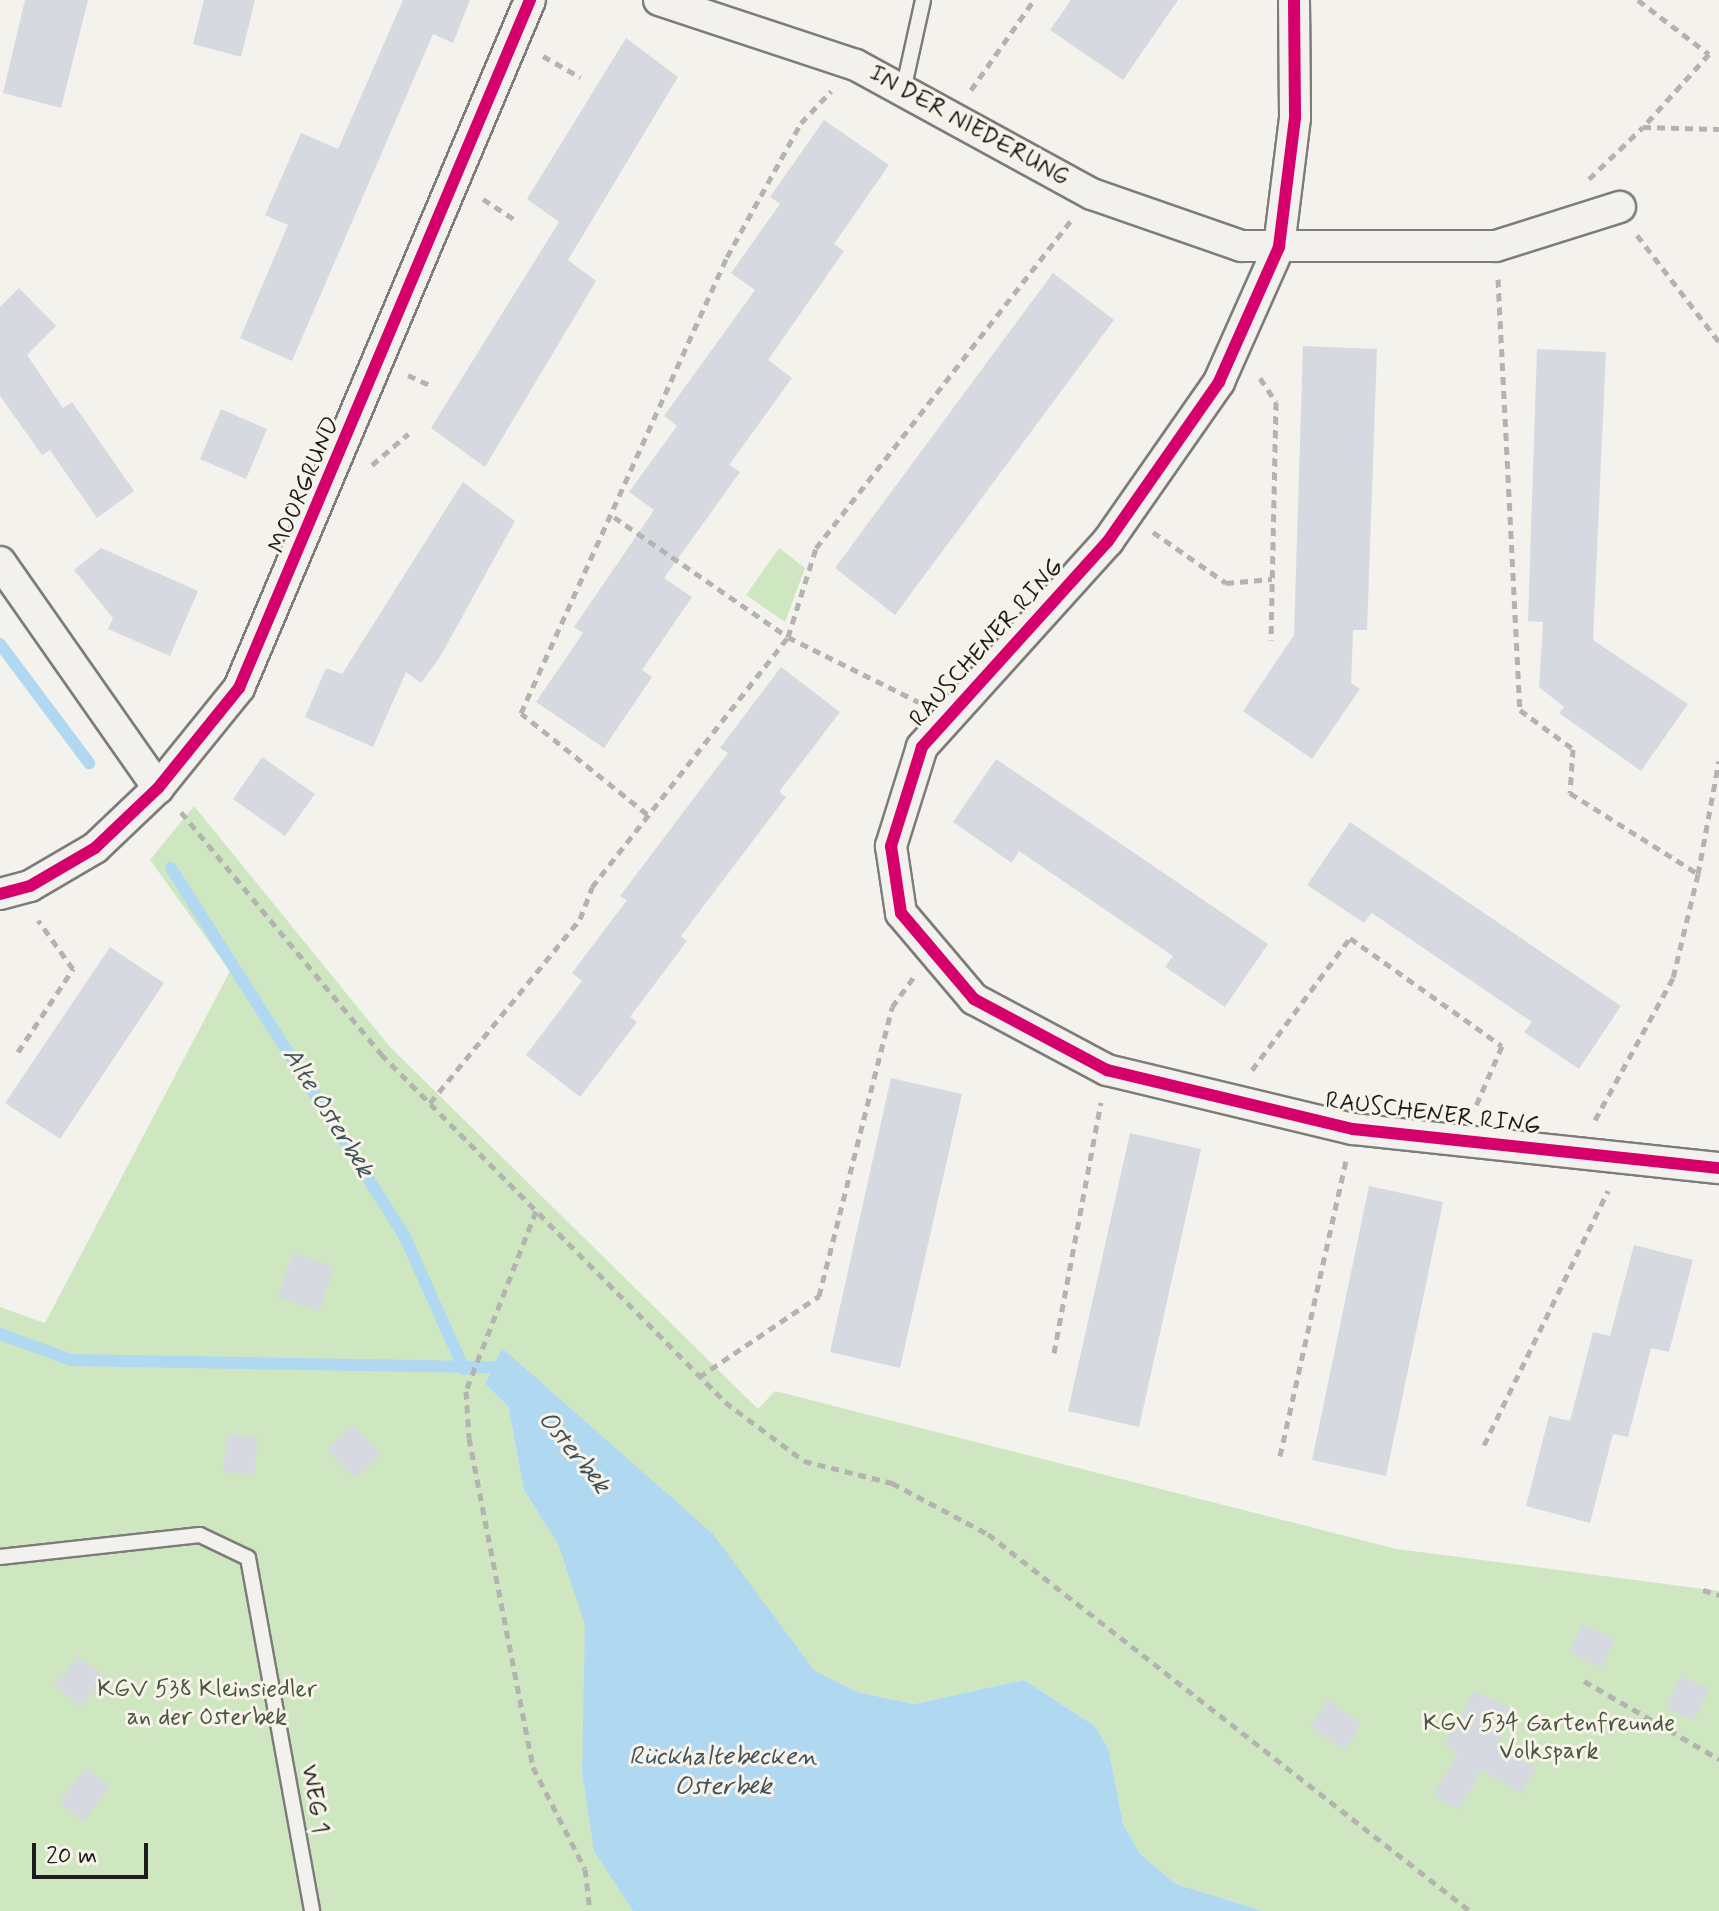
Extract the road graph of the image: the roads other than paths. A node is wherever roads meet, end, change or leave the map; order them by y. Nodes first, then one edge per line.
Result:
1 (530, 0) edge
2 (659, 0) edge
3 (923, 0) edge
4 (1294, 0) edge
5 (904, 86) junction
6 (1620, 207) road end
7 (1279, 247) junction
8 (0, 562) edge
9 (158, 788) junction
10 (8, 892) edge
11 (1719, 1168) edge
12 (0, 1557) edge
13 (312, 1911) edge

1 - 9 street, MOORGRUND
2 - 5 street, IN DER NIEDERUNG
3 - 5 lane
4 - 7 street, RAUSCHENER RING
5 - 7 street, IN DER NIEDERUNG
6 - 7 street
7 - 11 street, RAUSCHENER RING
8 - 9 street
9 - 10 street, MOORGRUND
12 - 13 lane, WEG 1

